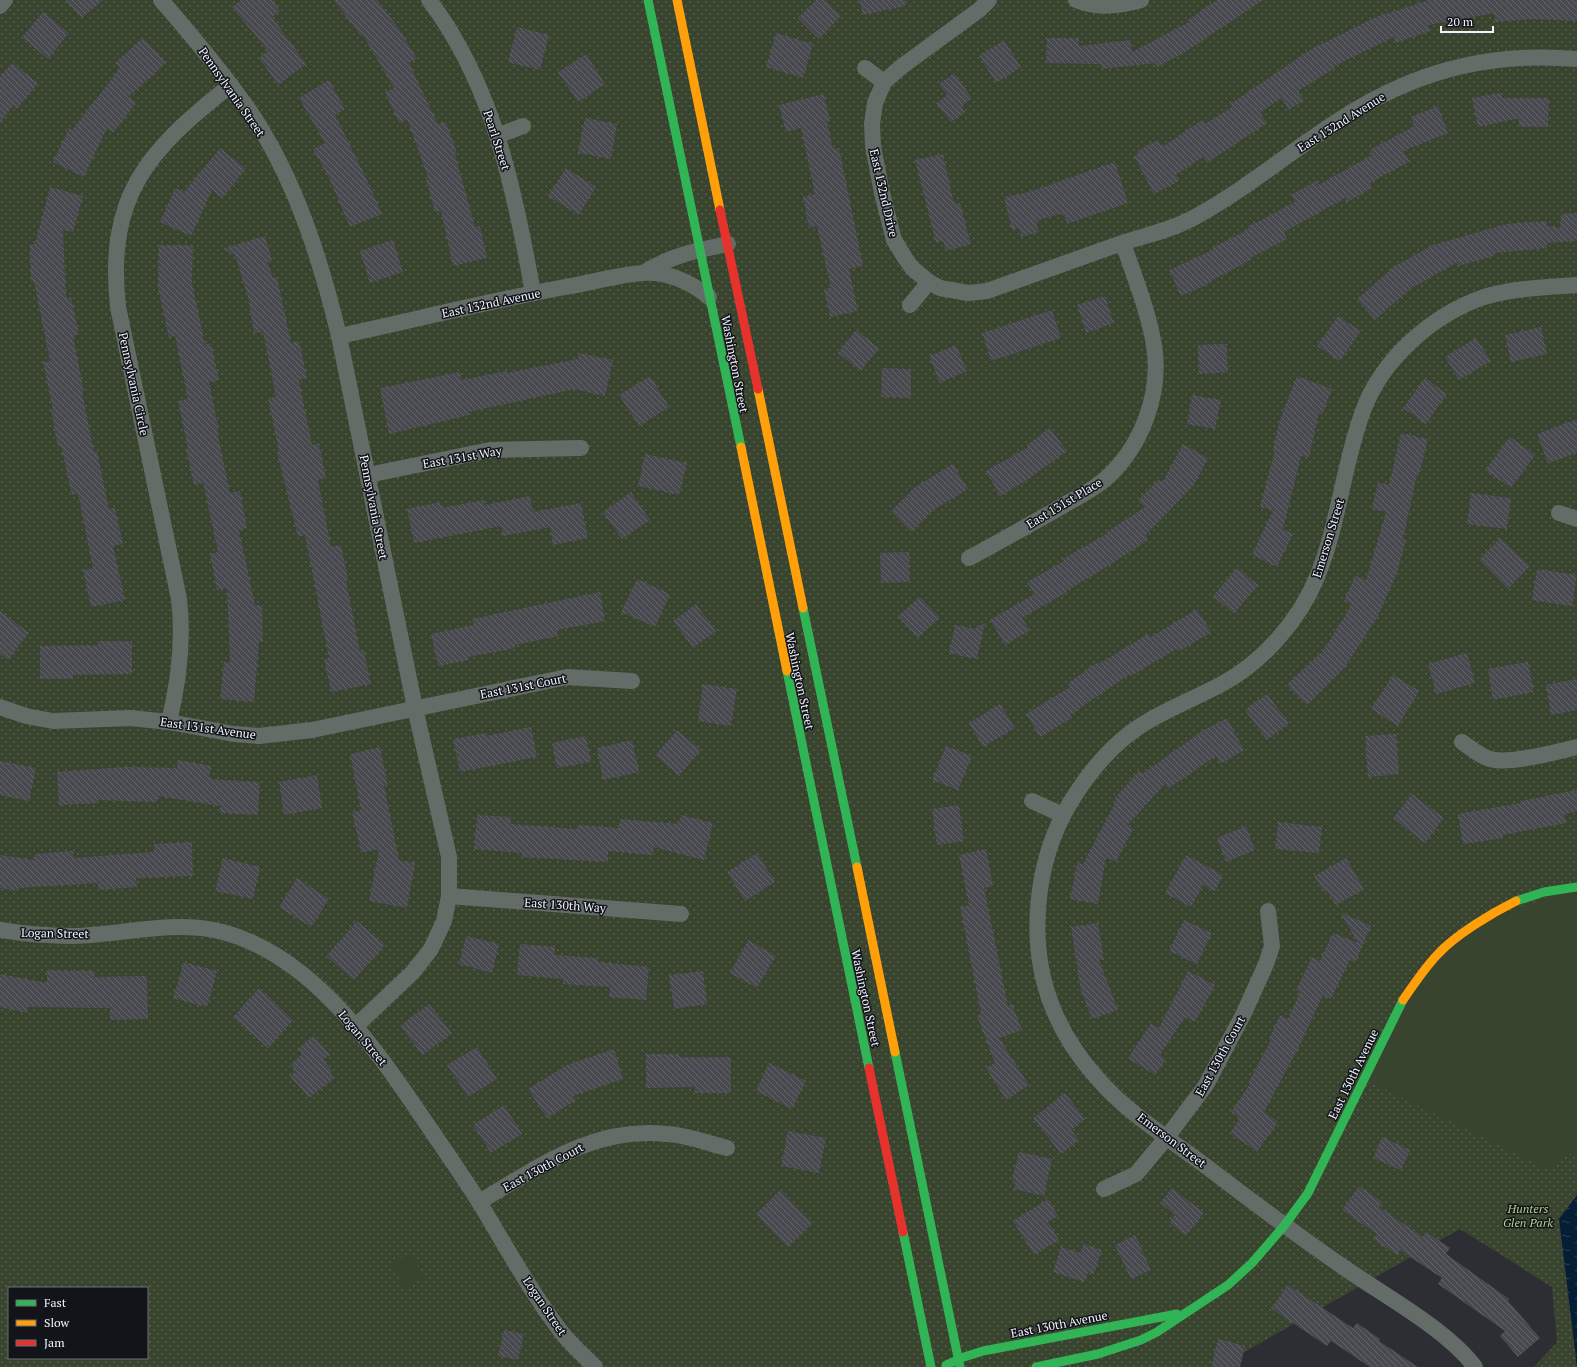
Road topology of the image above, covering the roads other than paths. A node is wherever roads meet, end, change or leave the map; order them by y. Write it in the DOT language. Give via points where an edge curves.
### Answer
graph roads {
  1 [pos="5,0"];
  2 [pos="161,0"];
  3 [pos="429,0"];
  4 [pos="648,0"];
  5 [pos="677,0"];
  6 [pos="989,0"];
  7 [pos="1076,0"];
  8 [pos="1141,0"];
  9 [pos="0,6"];
  10 [pos="1577,59"];
  11 [pos="865,68"];
  12 [pos="884,82"];
  13 [pos="231,85"];
  14 [pos="523,126"];
  15 [pos="497,136"];
  16 [pos="1123,243"];
  17 [pos="728,244"];
  18 [pos="700,249"];
  19 [pos="643,273"];
  20 [pos="929,282"];
  21 [pos="1577,285"];
  22 [pos="533,293"];
  23 [pos="709,297"];
  24 [pos="910,305"];
  25 [pos="339,336"];
  26 [pos="581,448"];
  27 [pos="368,475"];
  28 [pos="1559,513"];
  29 [pos="1577,519"];
  30 [pos="969,558"];
  31 [pos="632,681"];
  32 [pos="0,707"];
  33 [pos="415,708"];
  34 [pos="169,722"];
  35 [pos="1462,742"];
  36 [pos="1577,747"];
  37 [pos="1032,801"];
  38 [pos="1063,815"];
  39 [pos="1577,887"];
  40 [pos="449,896"];
  41 [pos="1268,912"];
  42 [pos="681,914"];
  43 [pos="0,930"];
  44 [pos="356,1026"];
  45 [pos="1167,1137"];
  46 [pos="727,1148"];
  47 [pos="1104,1189"];
  48 [pos="479,1202"];
  49 [pos="1284,1226"];
  50 [pos="1182,1314"];
  51 [pos="958,1357"];
  52 [pos="595,1367"];
  53 [pos="931,1367"];
  54 [pos="944,1367"];
  55 [pos="960,1367"];
  56 [pos="1036,1367"];
  57 [pos="1475,1367"];
  1 -- 9 [label="street"];
  2 -- 13 [label="street, Pennsylvania Street"];
  3 -- 15 [label="street, Pearl Street" via="472,72"];
  4 -- 18 [label="main road, Washington Street"];
  5 -- 17 [label="main road, Washington Street"];
  6 -- 12 [label="street, East 132nd Drive"];
  7 -- 8 [label="street" via="1102,6 1123,5"];
  10 -- 16 [label="street, East 132nd Avenue" via="1530,56 1485,61 1418,78 1356,110 1195,217"];
  11 -- 12 [label="street"];
  12 -- 20 [label="street, East 132nd Drive" via="874,103 872,124 873,146 882,193 894,240 912,268"];
  13 -- 25 [label="street, Pennsylvania Street" via="255,120 295,193 318,258"];
  13 -- 34 [label="street, Pennsylvania Circle" via="170,136 140,175 126,205 115,268 118,307 182,622 180,663"];
  14 -- 15 [label="street"];
  15 -- 22 [label="street, Pearl Street" via="522,230"];
  16 -- 20 [label="street, East 132nd Drive" via="987,290 968,293 950,291"];
  16 -- 30 [label="street, East 131st Place" via="1148,317 1155,352 1154,390 1135,442 1114,471 1096,486"];
  17 -- 18 [label="street, East 132nd Avenue"];
  17 -- 51 [label="main road, Washington Street"];
  18 -- 19 [label="street, East 132nd Avenue" via="671,258"];
  18 -- 23 [label="main road, Washington Street"];
  19 -- 22 [label="street, East 132nd Avenue"];
  19 -- 23 [label="street, East 132nd Avenue" via="685,281"];
  20 -- 24 [label="street"];
  21 -- 38 [label="street, Emerson Street" via="1522,289 1487,297 1437,321 1404,348 1383,372 1363,409 1328,547 1301,608 1267,649 1239,674 1150,720 1114,746 1088,776"];
  22 -- 25 [label="street, East 132nd Avenue"];
  23 -- 53 [label="main road, Washington Street"];
  25 -- 27 [label="street, Pennsylvania Street"];
  26 -- 27 [label="street, East 131st Way" via="490,450"];
  27 -- 33 [label="street, Pennsylvania Street"];
  28 -- 29 [label="street"];
  31 -- 33 [label="street, East 131st Court" via="567,677"];
  32 -- 34 [label="street, East 131st Avenue" via="26,716 53,721 130,718"];
  33 -- 34 [label="street, East 131st Avenue" via="312,730 259,736"];
  33 -- 40 [label="street, Pennsylvania Street" via="449,857"];
  35 -- 36 [label="street" via="1494,760 1508,760"];
  37 -- 38 [label="street"];
  38 -- 45 [label="street, Emerson Street" via="1048,851 1040,884 1040,956 1051,1003 1068,1038 1100,1081 1136,1114"];
  39 -- 49 [label="main road, East 130th Avenue" via="1544,892 1521,899 1499,910 1438,954 1401,1003 1308,1193"];
  40 -- 42 [label="street, East 130th Way"];
  40 -- 44 [label="street, Pennsylvania Street" via="439,934 423,961"];
  41 -- 45 [label="street, East 130th Court" via="1272,946 1266,964 1244,1013 1206,1085"];
  43 -- 44 [label="street, Logan Street" via="72,936 186,927 214,930 245,940 280,958 322,992"];
  44 -- 48 [label="street, Logan Street" via="402,1088"];
  45 -- 47 [label="street, East 130th Court" via="1136,1174"];
  45 -- 49 [label="street, Emerson Street"];
  46 -- 48 [label="street, East 130th Court" via="668,1134 646,1133 606,1138 585,1143 566,1152"];
  48 -- 52 [label="street, Logan Street" via="559,1330"];
  49 -- 50 [label="main road, East 130th Avenue" via="1252,1263 1228,1285"];
  49 -- 57 [label="street, Emerson Street" via="1441,1334 1468,1357"];
  50 -- 51 [label="main road, East 130th Avenue" via="1093,1329"];
  50 -- 56 [label="main road, East 130th Avenue" via="1141,1340 1098,1354"];
  51 -- 54 [label="main road, East 130th Avenue"];
  51 -- 55 [label="main road, Washington Street"];
}
